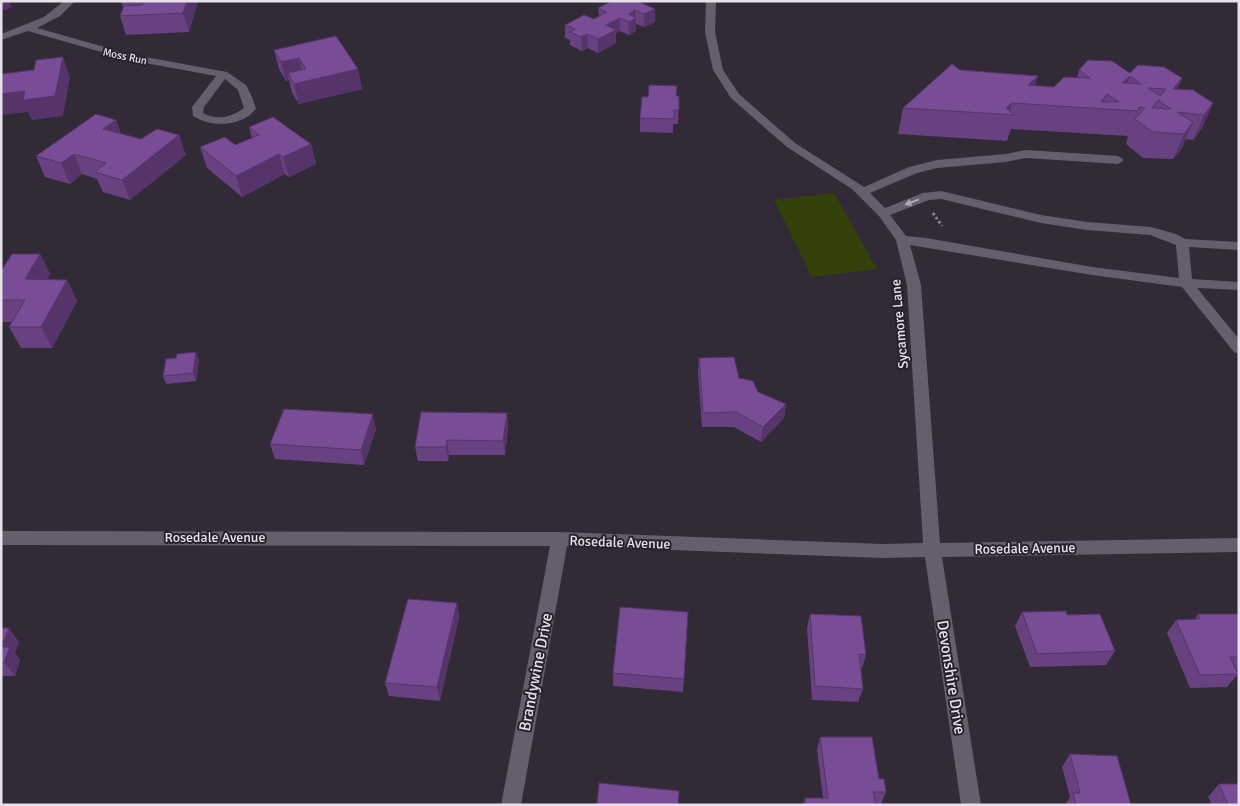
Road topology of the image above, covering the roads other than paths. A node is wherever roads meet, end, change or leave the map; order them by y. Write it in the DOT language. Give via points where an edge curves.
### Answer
graph roads {
  1 [pos="70,1"];
  2 [pos="711,1"];
  3 [pos="28,28"];
  4 [pos="1,37"];
  5 [pos="223,74"];
  6 [pos="1118,160"];
  7 [pos="863,192"];
  8 [pos="883,213"];
  9 [pos="902,240"];
  10 [pos="1182,243"];
  11 [pos="1239,246"];
  12 [pos="1186,283"];
  13 [pos="1239,286"];
  14 [pos="1239,349"];
  15 [pos="1,538"];
  16 [pos="560,540"];
  17 [pos="1239,545"];
  18 [pos="932,550"];
  19 [pos="511,805"];
  20 [pos="971,805"];
  1 -- 3 [label="street" via="58,12"];
  2 -- 7 [label="street, Sycamore Lane" via="710,32 718,70 735,96 790,145"];
  3 -- 4 [label="street"];
  3 -- 5 [label="street, Moss Run" via="99,50 146,61 200,67"];
  5 -- 5 [label="street, Moss Run" via="198,107 197,114 203,119 232,120 250,109 248,95 237,81"];
  6 -- 7 [label="street" via="1026,154 937,164 913,170"];
  7 -- 8 [label="street, Sycamore Lane"];
  8 -- 9 [label="street, Sycamore Lane"];
  10 -- 8 [label="street, one-way" via="1171,236 1151,231 1041,219 942,195 927,196"];
  9 -- 12 [label="street"];
  9 -- 18 [label="street, Sycamore Lane" via="914,285"];
  10 -- 11 [label="street"];
  10 -- 12 [label="street"];
  12 -- 13 [label="street"];
  12 -- 14 [label="street"];
  15 -- 16 [label="street, Rosedale Avenue"];
  16 -- 18 [label="street, Rosedale Avenue"];
  16 -- 19 [label="street, Brandywine Drive"];
  17 -- 18 [label="street, Rosedale Avenue"];
  18 -- 20 [label="street, Devonshire Drive"];
}
